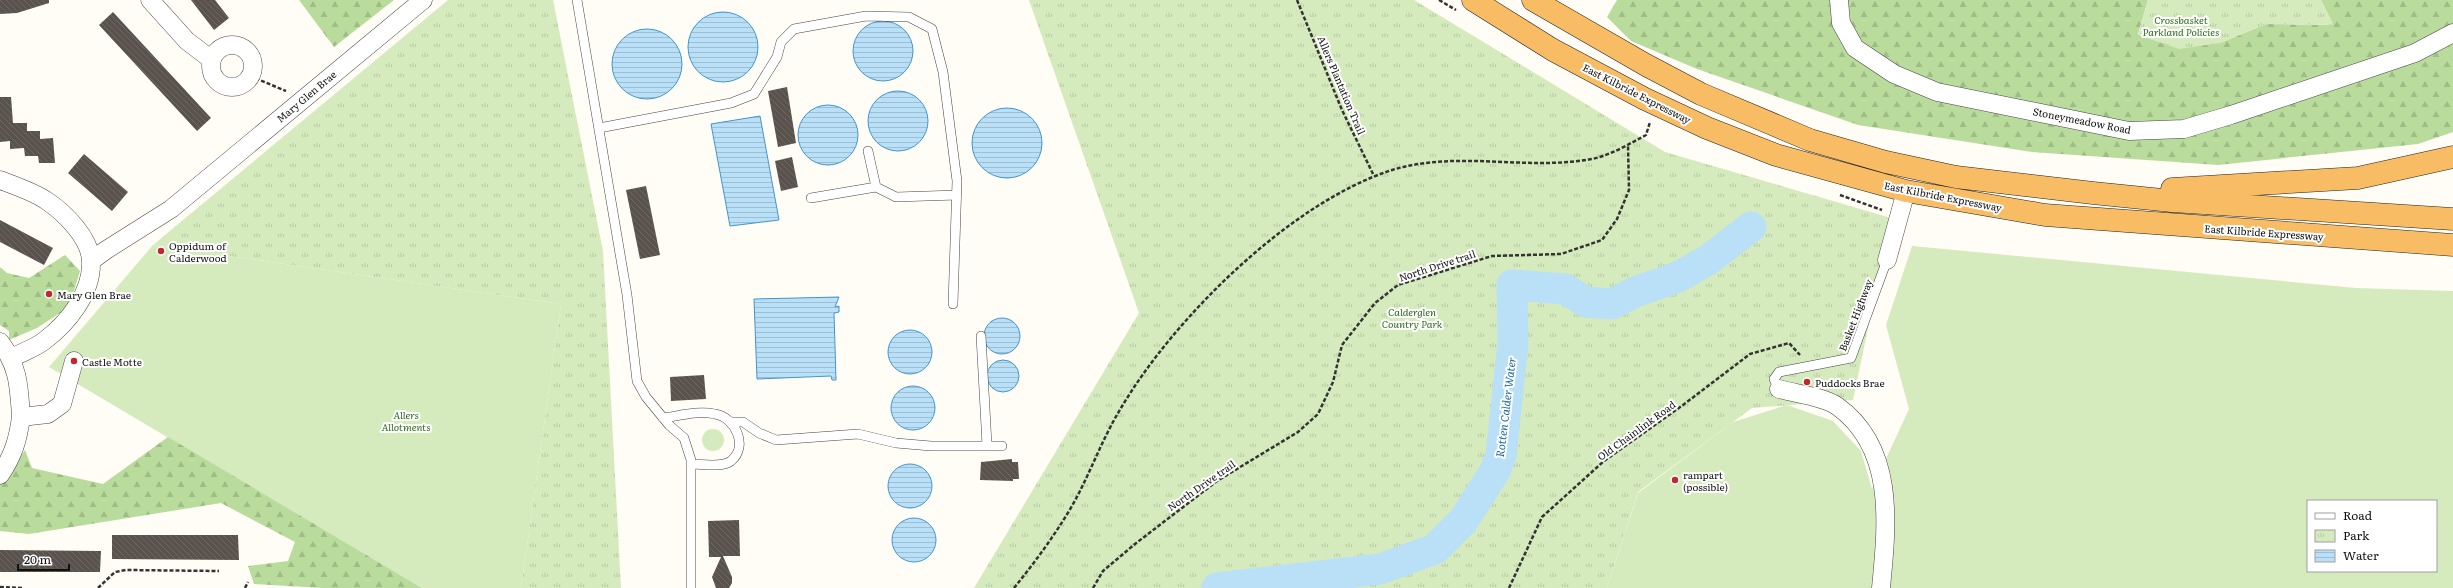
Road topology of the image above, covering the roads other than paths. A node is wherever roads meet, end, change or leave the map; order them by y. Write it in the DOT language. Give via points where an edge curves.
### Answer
graph roads {
  1 [pos="150,0"];
  2 [pos="423,0"];
  3 [pos="578,0"];
  4 [pos="1473,0"];
  5 [pos="1533,0"];
  6 [pos="1839,0"];
  7 [pos="2453,33"];
  8 [pos="212,60"];
  9 [pos="599,128"];
  10 [pos="868,151"];
  11 [pos="2453,156"];
  12 [pos="0,180"];
  13 [pos="876,187"];
  14 [pos="1906,191"];
  15 [pos="2093,193"];
  16 [pos="957,195"];
  17 [pos="811,198"];
  18 [pos="2453,219"];
  19 [pos="2453,245"];
  20 [pos="1887,260"];
  21 [pos="91,261"];
  22 [pos="953,304"];
  23 [pos="981,336"];
  24 [pos="0,342"];
  25 [pos="12,358"];
  26 [pos="74,360"];
  27 [pos="1779,389"];
  28 [pos="21,417"];
  29 [pos="663,418"];
  30 [pos="732,422"];
  31 [pos="986,445"];
  32 [pos="1002,446"];
  33 [pos="691,464"];
  34 [pos="0,475"];
  35 [pos="691,588"];
  36 [pos="1881,588"];
  1 -- 8 [label="street" via="187,41"];
  2 -- 21 [label="street, Mary Glen Brae" via="171,208"];
  3 -- 9 [label="lane"];
  4 -- 14 [label="highway, East Kilbride Expressway" via="1553,50 1707,128 1776,155"];
  5 -- 15 [label="highway, East Kilbride Expressway" via="1701,94 1810,140 1886,162 1956,177"];
  6 -- 7 [label="street, Stoneymeadow Road" via="1841,24 1855,48 1894,74 1937,92 2129,131 2184,129 2231,115 2415,53"];
  8 -- 8 [label="street" via="213,74 222,84 243,84 253,67 250,54 232,44 219,49"];
  9 -- 16 [label="lane" via="731,103 754,94 777,57 781,42 794,29 866,16 909,17 932,29 943,72"];
  9 -- 29 [label="lane" via="627,295 637,381"];
  10 -- 13 [label="lane"];
  11 -- 15 [label="highway" via="2358,178"];
  12 -- 21 [label="street" via="46,200 58,210 79,233"];
  13 -- 16 [label="lane" via="896,197"];
  13 -- 17 [label="lane"];
  14 -- 19 [label="highway, East Kilbride Expressway" via="2045,215"];
  14 -- 20 [label="street"];
  15 -- 18 [label="highway, East Kilbride Expressway" via="2172,201"];
  16 -- 22 [label="lane"];
  20 -- 27 [label="lane, Basket Highway" via="1851,358 1779,372 1774,379"];
  21 -- 25 [label="street" via="89,281 81,298 60,328 43,342"];
  23 -- 31 [label="lane"];
  24 -- 25 [label="street"];
  25 -- 28 [label="street" via="19,383"];
  26 -- 28 [label="street" via="62,404 48,414"];
  27 -- 36 [label="street" via="1836,406 1868,440 1879,463 1886,492"];
  28 -- 34 [label="street" via="18,441"];
  29 -- 30 [label="lane" via="696,413 715,414"];
  29 -- 33 [label="lane" via="684,438"];
  30 -- 31 [label="lane" via="743,422 776,440 858,434 896,443 931,446"];
  30 -- 33 [label="lane" via="738,431 738,444 737,452 731,461 722,464"];
  31 -- 32 [label="lane"];
  33 -- 35 [label="lane"];
}
